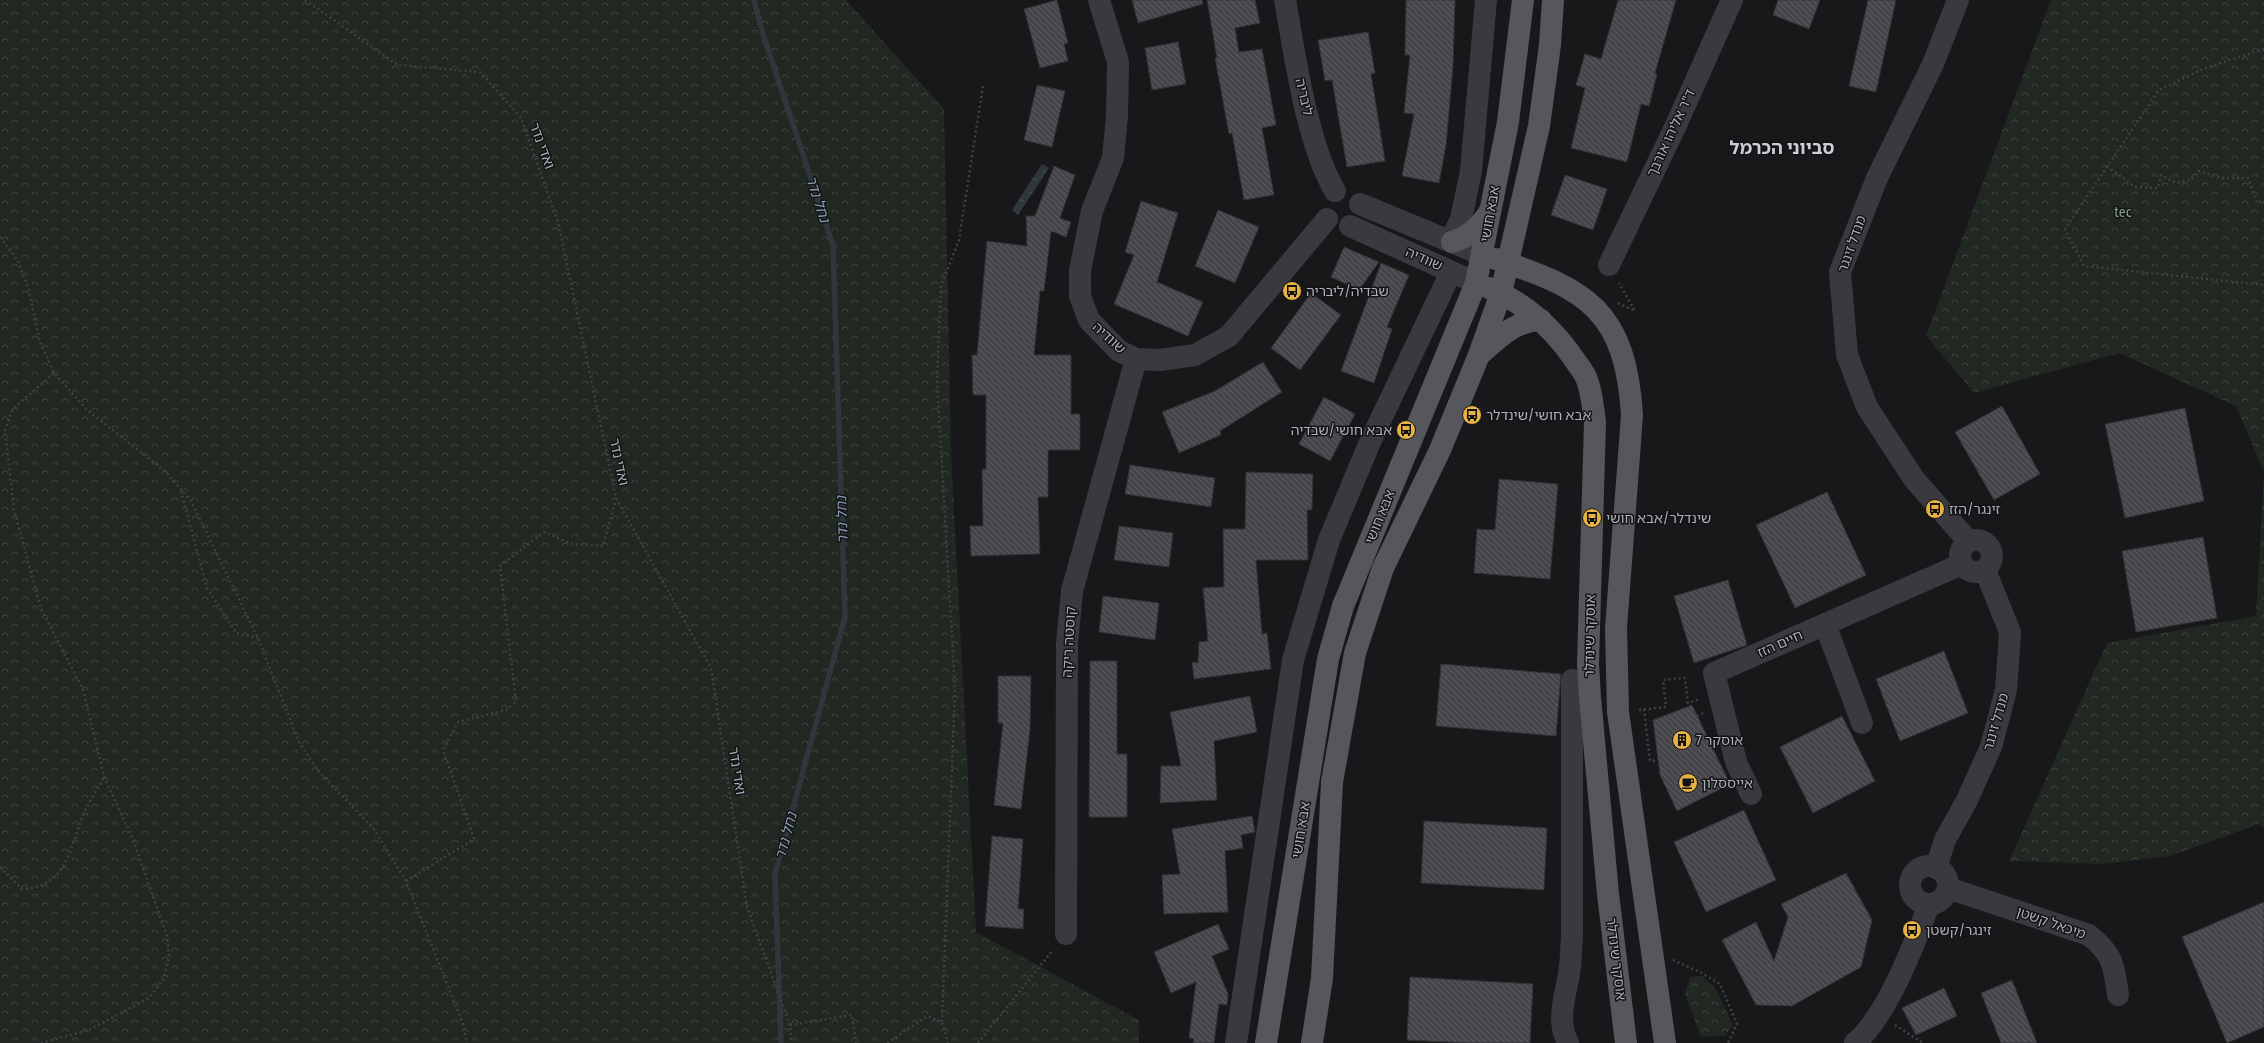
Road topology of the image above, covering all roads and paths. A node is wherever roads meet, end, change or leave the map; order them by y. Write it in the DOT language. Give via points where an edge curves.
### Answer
graph roads {
  1 [pos="305,0"];
  2 [pos="1099,0"];
  3 [pos="1285,0"];
  4 [pos="1486,0"];
  5 [pos="1523,0"];
  6 [pos="1553,0"];
  7 [pos="1732,0"];
  8 [pos="1958,0"];
  9 [pos="2264,49"];
  10 [pos="983,86"];
  11 [pos="2107,166"];
  12 [pos="1335,191"];
  13 [pos="2264,200"];
  14 [pos="1360,204"];
  15 [pos="1491,208"];
  16 [pos="1327,219"];
  17 [pos="1518,223"];
  18 [pos="1350,226"];
  19 [pos="0,237"];
  20 [pos="1449,241"];
  21 [pos="1483,255"];
  22 [pos="1509,264"];
  23 [pos="1609,265"];
  24 [pos="1450,272"];
  25 [pos="1545,276"];
  26 [pos="1476,283"];
  27 [pos="2264,286"];
  28 [pos="1501,293"];
  29 [pos="1541,320"];
  30 [pos="1479,355"];
  31 [pos="1136,359"];
  32 [pos="54,373"];
  33 [pos="181,489"];
  34 [pos="616,498"];
  35 [pos="1969,542"];
  36 [pos="1962,564"];
  37 [pos="1985,570"];
  38 [pos="1825,624"];
  39 [pos="258,638"];
  40 [pos="1714,673"];
  41 [pos="1572,680"];
  42 [pos="1644,710"];
  43 [pos="1618,712"];
  44 [pos="1862,723"];
  45 [pos="1658,760"];
  46 [pos="104,777"];
  47 [pos="1750,794"];
  48 [pos="0,866"];
  49 [pos="1936,868"];
  50 [pos="406,880"];
  51 [pos="1948,888"];
  52 [pos="1929,904"];
  53 [pos="1066,934"];
  54 [pos="1653,951"];
  55 [pos="2118,995"];
  56 [pos="942,1022"];
  57 [pos="1892,1023"];
  58 [pos="790,1025"];
  59 [pos="1663,1033"];
  60 [pos="41,1043"];
  61 [pos="467,1043"];
  62 [pos="791,1043"];
  63 [pos="856,1043"];
  64 [pos="887,1043"];
  65 [pos="948,1043"];
  66 [pos="978,1043"];
  67 [pos="1236,1043"];
  68 [pos="1266,1043"];
  69 [pos="1312,1043"];
  70 [pos="1568,1043"];
  71 [pos="1626,1043"];
  72 [pos="1680,1043"];
  73 [pos="1728,1043"];
  74 [pos="1855,1043"];
  75 [pos="1923,1043"];
  1 -- 34 [label="path, ואדי נדר" via="398,65 480,72 521,118 558,222"];
  2 -- 31 [label="street, שוודיה" via="1118,62 1117,116 1112,158 1092,211 1080,270 1080,296 1089,320 1119,351"];
  3 -- 12 [label="street, ליבריה" via="1309,117 1324,173"];
  4 -- 20 [label="street, אבא חושי" via="1471,170 1461,219"];
  5 -- 15 [label="main road, אבא חושי" via="1515,75"];
  6 -- 17 [label="main road, אבא חושי" via="1550,45 1538,126"];
  7 -- 23 [label="street, ד\"ר אליהו אורבך"];
  8 -- 35 [label="street, מנדל זינגר" via="1933,64 1877,178 1840,272 1846,355 1867,407 1914,479"];
  9 -- 11 [label="path" via="2205,68 2159,90"];
  10 -- 56 [label="path" via="959,240 941,286 937,380 955,690"];
  11 -- 13 [label="path" via="2135,187 2158,188 2161,175 2176,182 2191,180 2198,171 2222,178 2248,178 2257,203"];
  11 -- 27 [label="path" via="2065,228 2084,266"];
  12 -- 14 [label="street, שוודיה" via="1342,190 1354,194"];
  12 -- 16 [label="street" via="1324,203"];
  14 -- 18 [label="street" via="1360,215"];
  14 -- 20 [label="street, שוודיה"];
  15 -- 20 [label="main road" via="1476,229 1467,236"];
  15 -- 21 [label="main road, אבא חושי"];
  16 -- 18 [label="street, שוודיה" via="1337,226"];
  16 -- 31 [label="street, שוודיה" via="1229,336 1195,355 1160,360"];
  17 -- 22 [label="main road, אבא חושי"];
  17 -- 25 [label="main road, אוסקר שינדלר" via="1521,242 1527,254"];
  18 -- 24 [label="street, שוודיה"];
  19 -- 32 [label="path" via="18,261 29,290 40,342"];
  20 -- 21 [label="street, שוודיה"];
  21 -- 22 [label="main road, אוסקר שינדלר"];
  21 -- 26 [label="main road, אבא חושי"];
  22 -- 25 [label="main road, אוסקר שינדלר"];
  22 -- 28 [label="main road, אבא חושי"];
  24 -- 26 [label="street, שוודיה"];
  24 -- 67 [label="street" via="1370,442 1328,540 1293,660"];
  25 -- 43 [label="main road, אוסקר שינדלר" via="1595,306 1608,323 1619,344 1630,388 1632,415 1616,628"];
  26 -- 28 [label="main road, אוסקר שינדלר"];
  26 -- 68 [label="main road, אבא חושי" via="1341,613 1328,658"];
  28 -- 29 [label="main road, אוסקר שינדלר"];
  28 -- 30 [label="main road, אבא חושי"];
  29 -- 30 [label="main road" via="1523,322 1512,328"];
  29 -- 71 [label="main road, אוסקר שינדלר" via="1554,333 1587,378 1595,422 1588,664 1608,894"];
  30 -- 69 [label="main road, אבא חושי" via="1440,450 1383,568 1355,653 1332,782 1322,978"];
  31 -- 53 [label="street, קוסטה ריקה" via="1072,591 1067,643"];
  32 -- 33 [label="path" via="86,410 166,472"];
  32 -- 46 [label="path" via="13,409 5,430 14,510 41,609 83,689"];
  33 -- 39 [label="path" via="191,501"];
  33 -- 39 [label="path" via="207,588 236,633"];
  34 -- 50 [label="path" via="603,546 572,544 544,532 500,566 516,702 506,710 458,722 443,750 474,838"];
  34 -- 58 [label="path, ואדי נדר" via="712,668 747,907"];
  35 -- 36 [label="street" via="1961,549"];
  35 -- 37 [label="street" via="1984,542 1991,551 1991,561"];
  36 -- 37 [label="street" via="1975,572"];
  36 -- 38 [label="street, חיים הזז"];
  37 -- 49 [label="street, מנדל זינגר" via="2010,632 2006,690 1991,747 1945,840"];
  38 -- 40 [label="street, חיים הזז"];
  38 -- 44 [label="street"];
  39 -- 50 [label="path" via="299,742 318,772 373,828"];
  40 -- 42 [label="path" via="1706,698 1688,703 1685,678 1663,680 1666,707"];
  40 -- 47 [label="street" via="1736,762"];
  41 -- 70 [label="street" via="1572,938 1561,1019 1562,1032"];
  42 -- 43 [label="path"];
  42 -- 45 [label="path" via="1650,761"];
  43 -- 54 [label="main road, אוסקר שינדלר"];
  46 -- 48 [label="path" via="84,813 69,856 53,880 36,888 22,889"];
  46 -- 60 [label="path" via="133,839 167,936 169,958 163,980 149,998 89,1030"];
  49 -- 51 [label="street" via="1944,874"];
  49 -- 52 [label="street" via="1924,866 1911,878 1913,896"];
  50 -- 61 [label="path"];
  51 -- 52 [label="street" via="1939,902"];
  51 -- 55 [label="street, מיכאל קשטן" via="2088,935 2104,948 2114,968"];
  52 -- 74 [label="street" via="1914,947 1882,1007 1864,1035"];
  53 -- 66 [label="path"];
  54 -- 59 [label="main road, אוסקר שינדלר"];
  54 -- 73 [label="path" via="1720,984 1737,1024"];
  56 -- 64 [label="path" via="928,1016"];
  56 -- 65 [label="path"];
  57 -- 75 [label="path"];
  58 -- 62 [label="path, ואדי נדר"];
  58 -- 63 [label="path" via="852,1015"];
  59 -- 72 [label="main road"];
}
